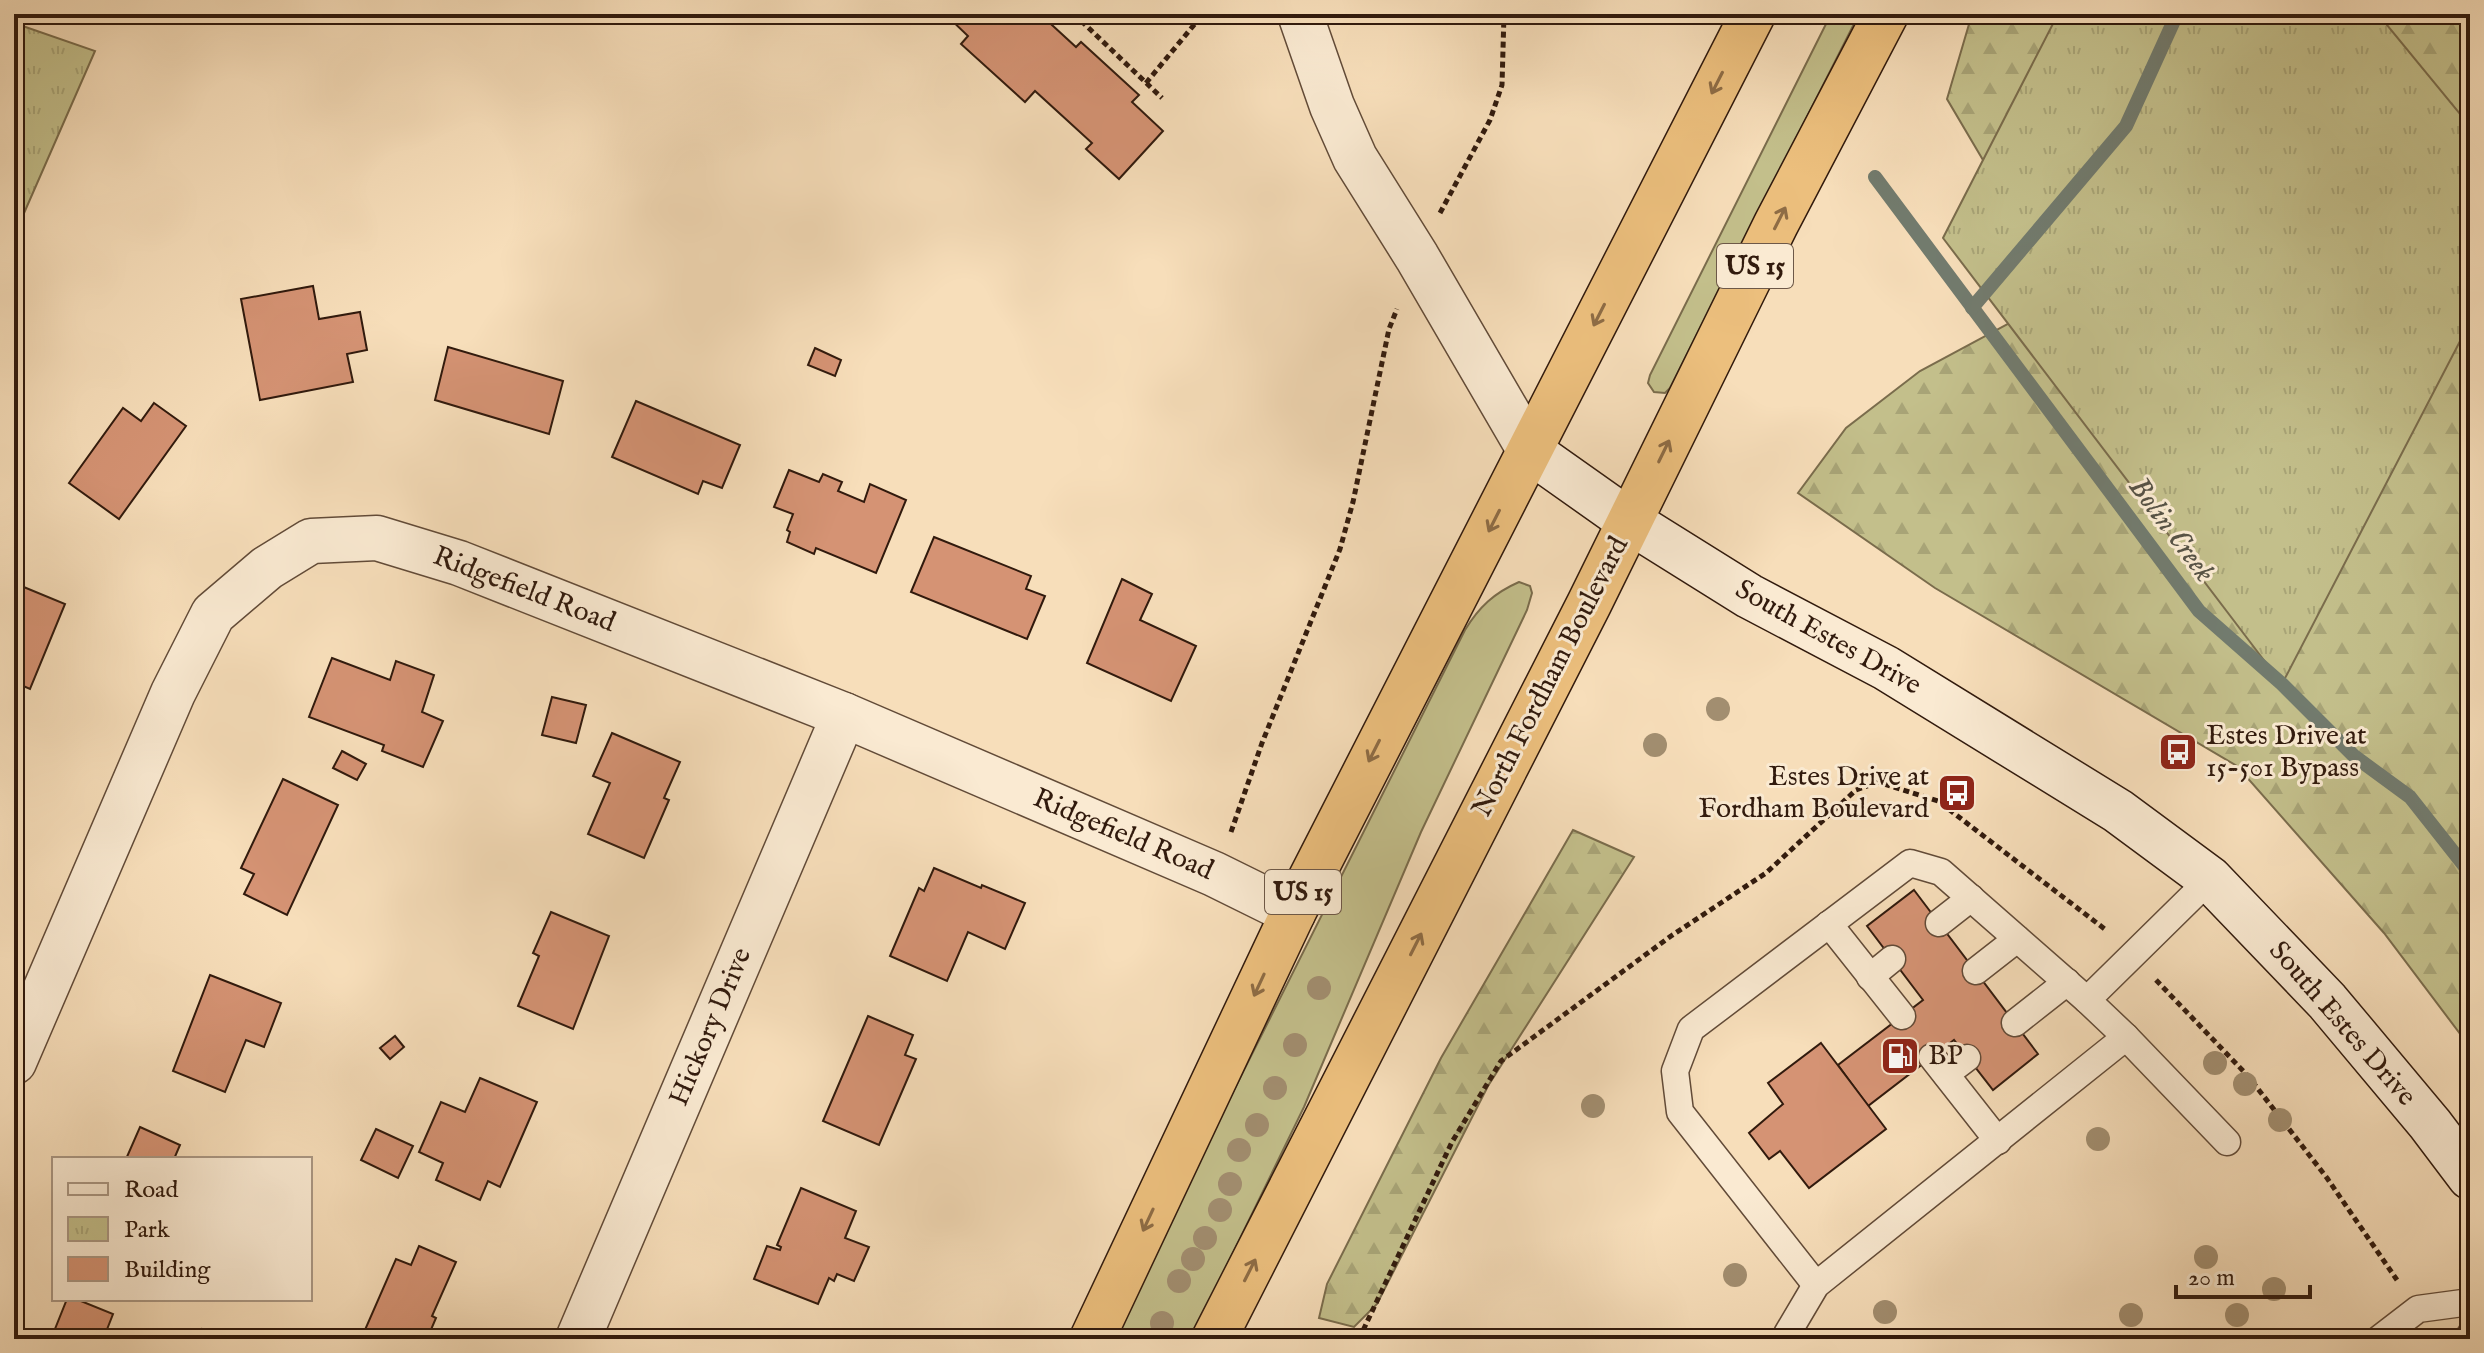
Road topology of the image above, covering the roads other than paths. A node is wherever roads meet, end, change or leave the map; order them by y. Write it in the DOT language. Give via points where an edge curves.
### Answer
graph roads {
  1 [pos="1300,14"];
  2 [pos="1753,14"];
  3 [pos="1886,14"];
  4 [pos="1530,451"];
  5 [pos="1629,521"];
  6 [pos="844,715"];
  7 [pos="2210,879"];
  8 [pos="1971,898"];
  9 [pos="1293,913"];
  10 [pos="1939,923"];
  11 [pos="1829,924"];
  12 [pos="2017,939"];
  13 [pos="1892,959"];
  14 [pos="1976,971"];
  15 [pos="1870,977"];
  16 [pos="2067,982"];
  17 [pos="2087,1000"];
  18 [pos="1902,1016"];
  19 [pos="2015,1023"];
  20 [pos="2126,1037"];
  21 [pos="1967,1058"];
  22 [pos="14,1062"];
  23 [pos="1998,1141"];
  24 [pos="2227,1142"];
  25 [pos="2470,1177"];
  26 [pos="1816,1285"];
  27 [pos="2470,1302"];
  28 [pos="578,1339"];
  29 [pos="1092,1339"];
  30 [pos="1214,1339"];
  31 [pos="1787,1339"];
  32 [pos="2379,1339"];
  1 -- 4 [label="street, South Estes Drive" via="1355,158"];
  2 -- 4 [label="highway, US 15, one-way"];
  5 -- 3 [label="highway, North Fordham Boulevard / US 15, one-way"];
  4 -- 5 [label="street, South Estes Drive"];
  4 -- 9 [label="highway, US 15, one-way"];
  5 -- 7 [label="street, South Estes Drive" via="1749,596 1886,668 2092,795"];
  30 -- 5 [label="highway, North Fordham Boulevard / US 15, one-way"];
  6 -- 9 [label="street, Ridgefield Road"];
  6 -- 22 [label="street, Ridgefield Road" via="459,563 377,538 311,541 267,568 213,614 173,693"];
  6 -- 28 [label="street, Hickory Drive"];
  7 -- 17 [label="lane"];
  7 -- 25 [label="street, South Estes Drive" via="2327,1001"];
  8 -- 10 [label="lane"];
  8 -- 11 [label="lane" via="1941,872 1910,863"];
  8 -- 12 [label="lane"];
  9 -- 29 [label="highway, US 15, one-way"];
  11 -- 15 [label="lane"];
  11 -- 26 [label="lane" via="1691,1029 1675,1071 1680,1112"];
  12 -- 14 [label="lane"];
  12 -- 16 [label="lane"];
  13 -- 15 [label="lane"];
  15 -- 18 [label="lane"];
  16 -- 17 [label="lane"];
  16 -- 19 [label="lane"];
  17 -- 20 [label="lane"];
  20 -- 23 [label="lane"];
  20 -- 24 [label="lane"];
  21 -- 23 [label="lane" via="1939,1065"];
  23 -- 26 [label="lane"];
  26 -- 31 [label="lane"];
  27 -- 32 [label="lane" via="2418,1309"];
}
